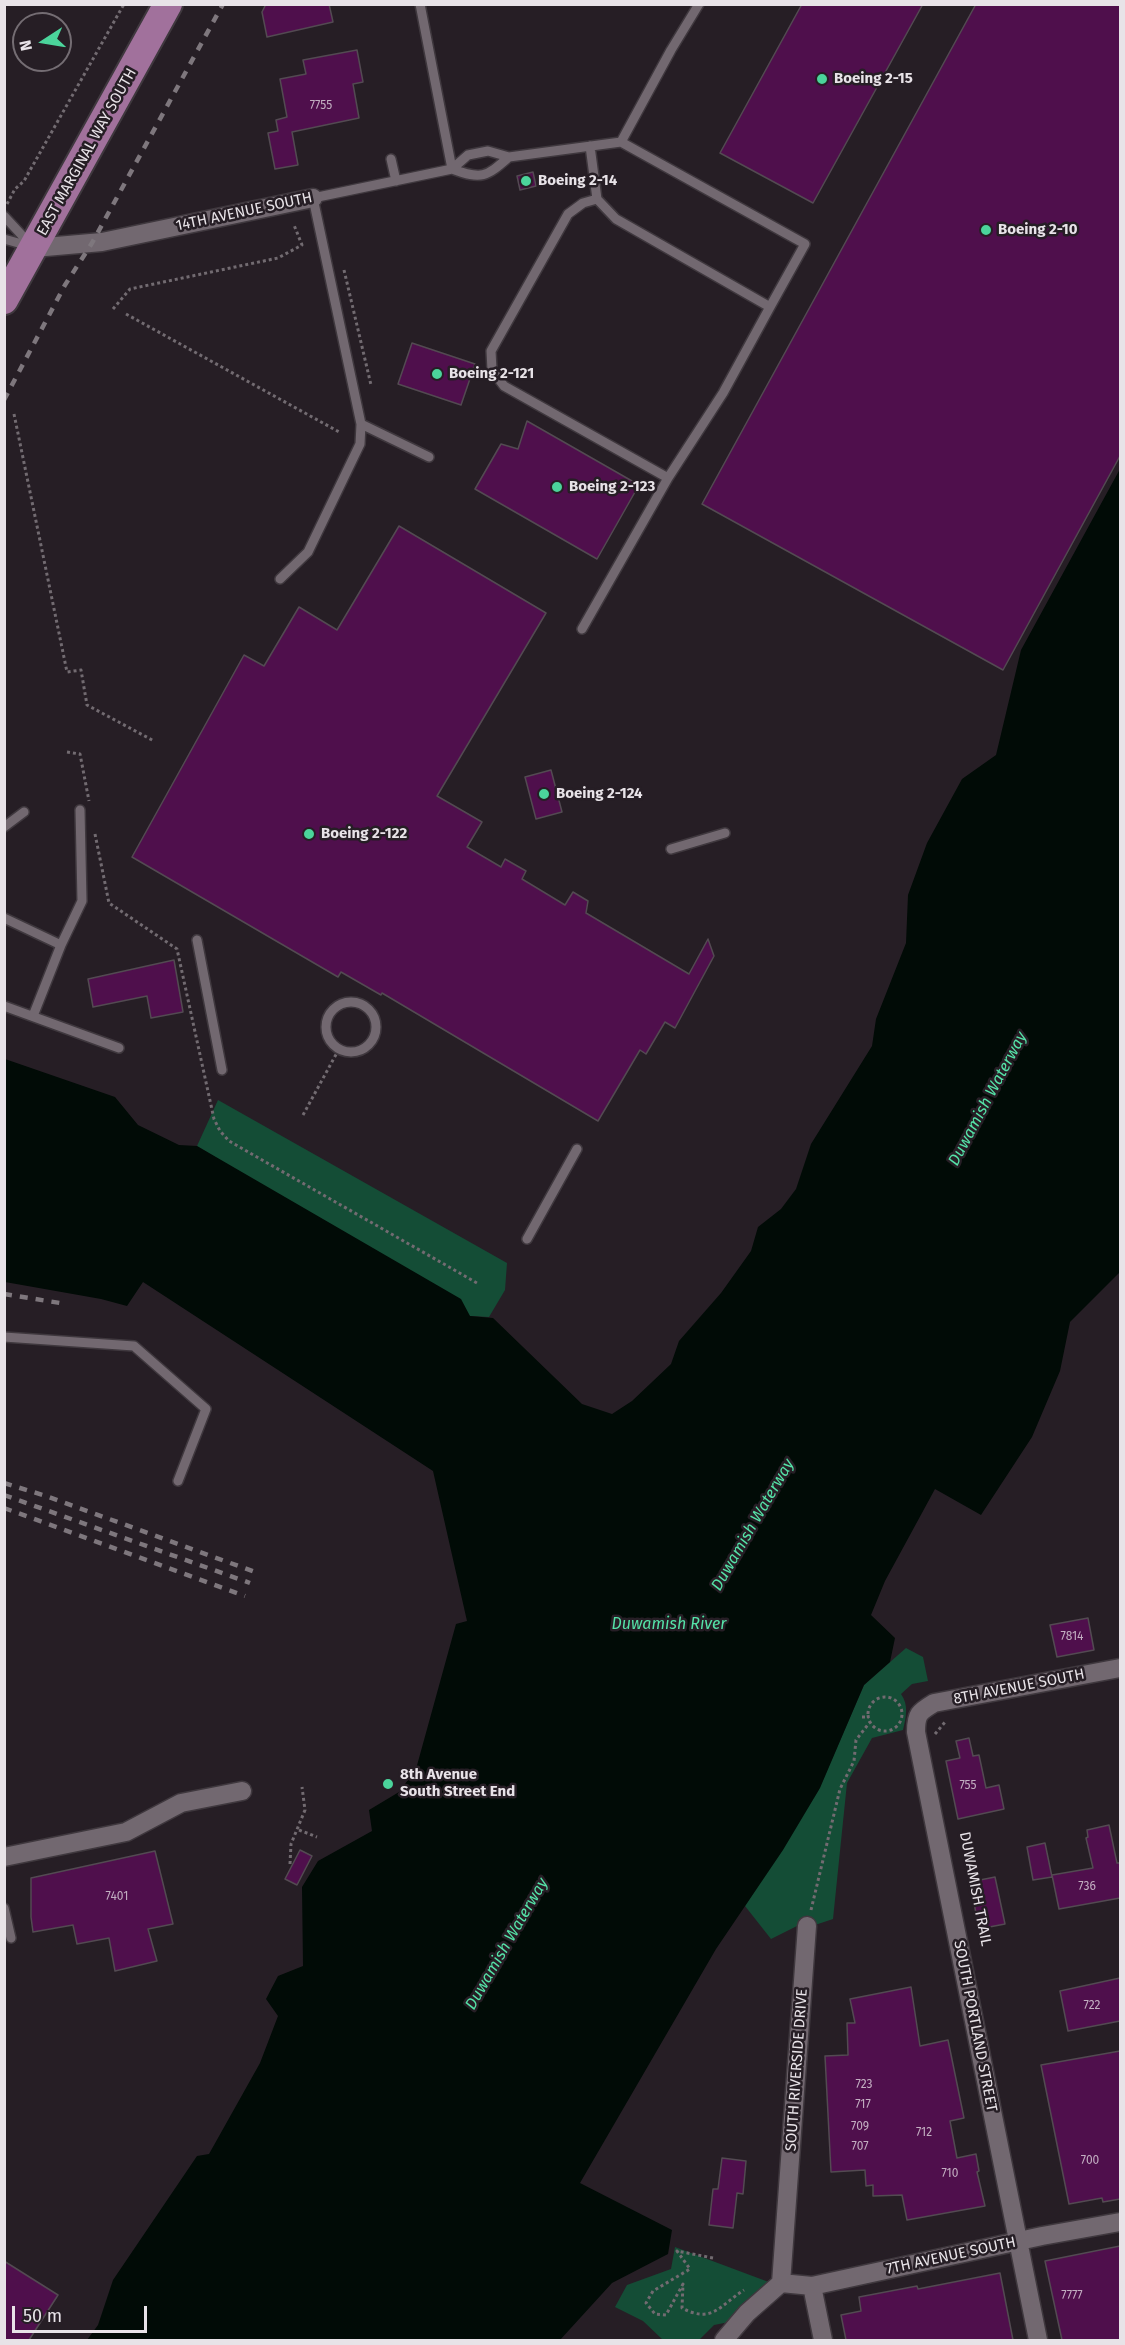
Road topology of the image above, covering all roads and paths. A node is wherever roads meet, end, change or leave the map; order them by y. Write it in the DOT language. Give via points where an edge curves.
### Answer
graph roads {
  1 [pos="124,4"];
  2 [pos="168,4"];
  3 [pos="420,4"];
  4 [pos="699,4"];
  5 [pos="621,142"];
  6 [pos="590,146"];
  7 [pos="509,157"];
  8 [pos="391,159"];
  9 [pos="452,169"];
  10 [pos="396,181"];
  11 [pos="313,198"];
  12 [pos="597,199"];
  13 [pos="4,208"];
  14 [pos="4,216"];
  15 [pos="294,225"];
  16 [pos="4,238"];
  17 [pos="34,248"];
  18 [pos="342,261"];
  19 [pos="4,300"];
  20 [pos="770,307"];
  21 [pos="113,309"];
  22 [pos="126,314"];
  23 [pos="371,385"];
  24 [pos="14,414"];
  25 [pos="361,424"];
  26 [pos="341,434"];
  27 [pos="429,457"];
  28 [pos="668,478"];
  29 [pos="280,579"];
  30 [pos="582,629"];
  31 [pos="153,741"];
  32 [pos="80,810"];
  33 [pos="24,812"];
  34 [pos="4,827"];
  35 [pos="725,833"];
  36 [pos="671,849"];
  37 [pos="4,918"];
  38 [pos="197,940"];
  39 [pos="61,945"];
  40 [pos="4,1006"];
  41 [pos="33,1016"];
  42 [pos="119,1048"];
  43 [pos="339,1049"];
  44 [pos="222,1070"];
  45 [pos="303,1115"];
  46 [pos="577,1149"];
  47 [pos="527,1239"];
  48 [pos="4,1337"];
  49 [pos="178,1481"];
  50 [pos="1120,1668"];
  51 [pos="920,1711"];
  52 [pos="862,1717"];
  53 [pos="869,1719"];
  54 [pos="949,1719"];
  55 [pos="934,1736"];
  56 [pos="302,1787"];
  57 [pos="242,1791"];
  58 [pos="298,1830"];
  59 [pos="316,1837"];
  60 [pos="4,1857"];
  61 [pos="290,1864"];
  62 [pos="4,1908"];
  63 [pos="807,1926"];
  64 [pos="11,1938"];
  65 [pos="1120,2222"];
  66 [pos="1018,2241"];
  67 [pos="713,2258"];
  68 [pos="781,2283"];
  69 [pos="812,2286"];
  70 [pos="758,2303"];
  71 [pos="723,2340"];
  72 [pos="824,2340"];
  73 [pos="1038,2340"];
  1 -- 13 [label="path" via="24,181"];
  2 -- 17 [label="main road, EAST MARGINAL WAY SOUTH"];
  3 -- 9 [label="lane"];
  4 -- 5 [label="lane"];
  5 -- 6 [label="lane"];
  5 -- 20 [label="lane" via="805,244"];
  6 -- 7 [label="lane"];
  6 -- 12 [label="lane"];
  7 -- 9 [label="lane" via="488,151 468,155"];
  7 -- 9 [label="lane" via="490,173 472,176"];
  8 -- 10 [label="lane"];
  9 -- 10 [label="lane, 14TH AVENUE SOUTH"];
  10 -- 11 [label="lane, 14TH AVENUE SOUTH"];
  11 -- 17 [label="street, 14TH AVENUE SOUTH" via="102,242"];
  11 -- 25 [label="lane"];
  12 -- 20 [label="lane" via="616,219"];
  12 -- 28 [label="lane" via="567,214 491,351 492,370 504,386"];
  14 -- 17 [label="lane"];
  15 -- 21 [label="path" via="302,245 278,258 130,289"];
  16 -- 17 [label="lane"];
  17 -- 19 [label="main road, EAST MARGINAL WAY SOUTH"];
  18 -- 23 [label="path"];
  20 -- 28 [label="lane" via="723,393"];
  22 -- 26 [label="path"];
  24 -- 31 [label="path" via="67,672 81,670 87,705"];
  25 -- 27 [label="lane"];
  25 -- 29 [label="lane" via="360,444 308,552"];
  28 -- 30 [label="lane"];
  32 -- 39 [label="lane" via="82,901"];
  33 -- 34 [label="lane"];
  35 -- 36 [label="lane"];
  37 -- 39 [label="lane"];
  38 -- 44 [label="lane"];
  39 -- 41 [label="lane"];
  40 -- 41 [label="lane"];
  41 -- 42 [label="lane"];
  43 -- 43 [label="lane" via="358,1051 372,1041 376,1025 364,1005 348,1002 328,1015 326,1032"];
  43 -- 45 [label="path"];
  46 -- 47 [label="lane"];
  48 -- 49 [label="lane" via="134,1347 206,1409"];
  50 -- 51 [label="street, 8TH AVENUE SOUTH" via="934,1703"];
  51 -- 66 [label="street, SOUTH PORTLAND STREET" via="916,1732"];
  52 -- 53 [label="path"];
  53 -- 53 [label="path" via="873,1702 882,1697 897,1701 902,1711 900,1722 891,1730 880,1730"];
  53 -- 63 [label="path" via="856,1740 854,1761 844,1779"];
  54 -- 55 [label="path"];
  56 -- 61 [label="path" via="305,1810 291,1844"];
  57 -- 60 [label="street" via="181,1803 126,1832"];
  58 -- 59 [label="path"];
  62 -- 64 [label="lane"];
  63 -- 68 [label="street, SOUTH RIVERSIDE DRIVE"];
  65 -- 66 [label="street, 7TH AVENUE SOUTH"];
  66 -- 69 [label="street, 7TH AVENUE SOUTH"];
  66 -- 73 [label="street, SOUTH PORTLAND STREET"];
  67 -- 70 [label="path" via="677,2250 690,2269 653,2291 646,2303 655,2314 666,2314 683,2284 682,2308 697,2316 714,2313 745,2289 751,2289"];
  68 -- 69 [label="street, 7TH AVENUE SOUTH"];
  68 -- 70 [label="street"];
  69 -- 72 [label="street"];
  70 -- 71 [label="street"];
}
